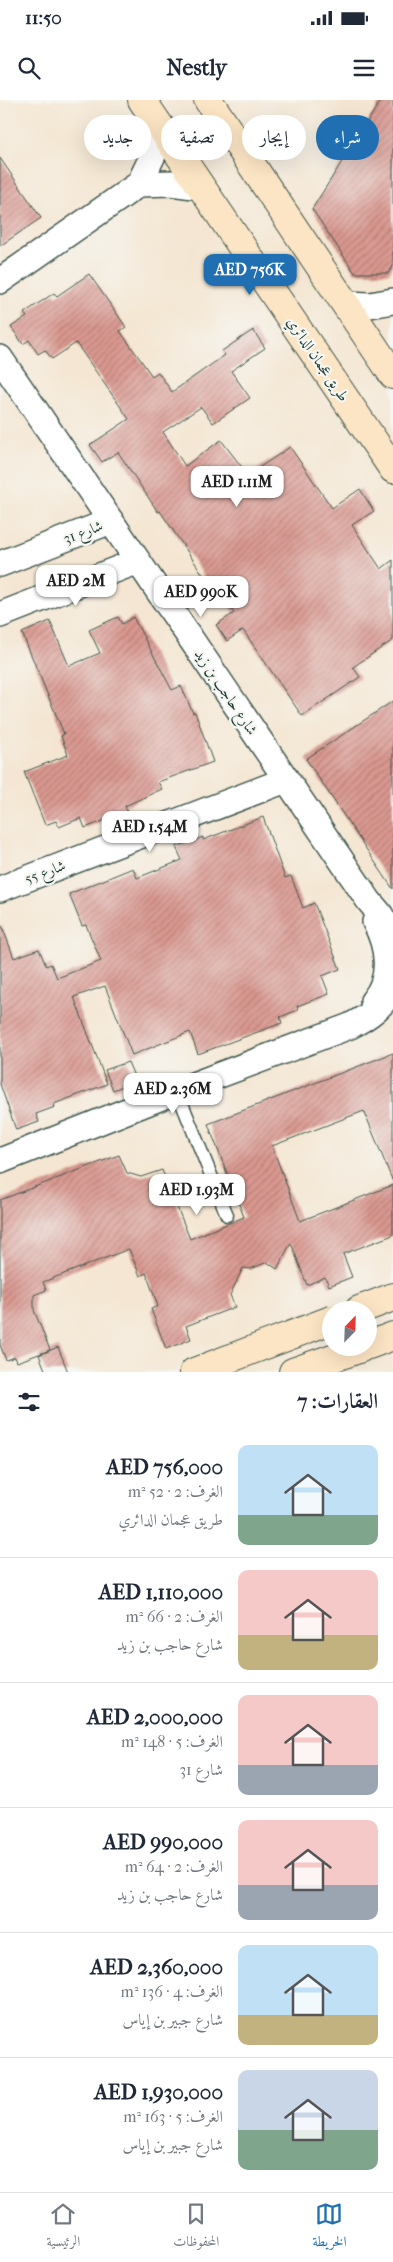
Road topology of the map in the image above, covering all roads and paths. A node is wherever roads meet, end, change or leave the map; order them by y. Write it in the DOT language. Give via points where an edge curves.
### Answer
graph roads {
  1 [pos="142,100"];
  2 [pos="215,105"];
  3 [pos="158,123"];
  4 [pos="139,184"];
  5 [pos="201,187"];
  6 [pos="0,282"];
  7 [pos="393,301"];
  8 [pos="345,304"];
  9 [pos="0,358"];
  10 [pos="392,366"];
  11 [pos="393,469"];
  12 [pos="110,521"];
  13 [pos="138,562"];
  14 [pos="0,564"];
  15 [pos="0,616"];
  16 [pos="286,780"];
  17 [pos="0,889"];
  18 [pos="368,901"];
  19 [pos="393,937"];
  20 [pos="393,987"];
  21 [pos="332,1033"];
  22 [pos="177,1092"];
  23 [pos="0,1161"];
  24 [pos="227,1215"];
  25 [pos="393,1297"];
  26 [pos="378,1303"];
  27 [pos="322,1323"];
  28 [pos="393,1336"];
  29 [pos="378,1342"];
  30 [pos="340,1356"];
  31 [pos="300,1371"];
  32 [pos="194,1372"];
  1 -- 3 [label="main road, طريق عجمان الدائري"];
  2 -- 8 [label="main road"];
  3 -- 4 [label="street" via="153,155"];
  3 -- 5 [label="main road, طريق عجمان الدائري"];
  4 -- 5 [label="street" via="171,183"];
  4 -- 6 [label="street"];
  5 -- 11 [label="main road, طريق عجمان الدائري"];
  7 -- 8 [label="street" via="370,305"];
  8 -- 10 [label="main road"];
  9 -- 12 [label="street, شارع حاجب بن زيد"];
  12 -- 13 [label="street, شارع حاجب بن زيد"];
  12 -- 14 [label="street, شارع 31"];
  13 -- 15 [label="street"];
  13 -- 16 [label="street, شارع حاجب بن زيد"];
  16 -- 17 [label="street, شارع 55"];
  16 -- 18 [label="street, شارع حاجب بن زيد"];
  18 -- 19 [label="street"];
  18 -- 21 [label="street" via="388,954 386,975 376,998"];
  20 -- 21 [label="street" via="382,1004 362,1020"];
  21 -- 22 [label="street"];
  22 -- 23 [label="street"];
  22 -- 24 [label="lane"];
  25 -- 26 [label="main road"];
  27 -- 32 [label="main road"];
  28 -- 29 [label="main road"];
  30 -- 31 [label="main road"];
}
